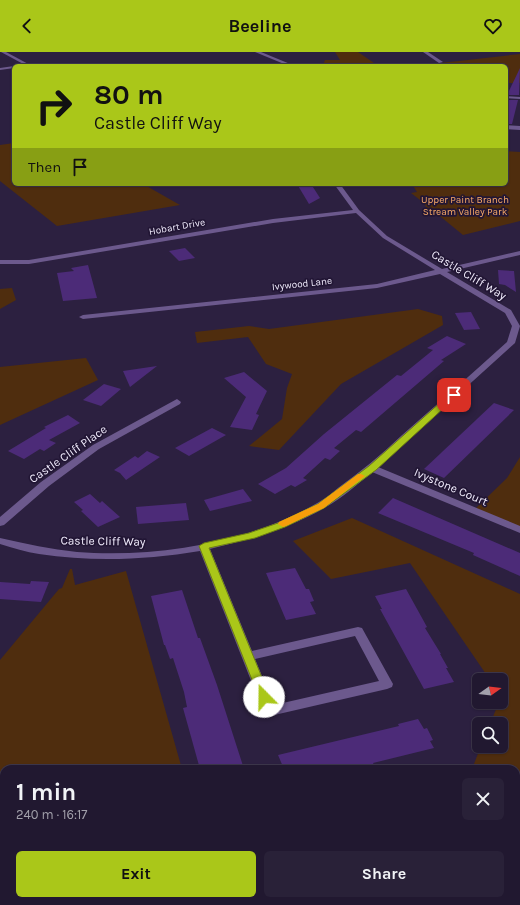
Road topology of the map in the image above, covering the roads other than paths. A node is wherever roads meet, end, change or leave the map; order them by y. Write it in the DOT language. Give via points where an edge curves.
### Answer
graph roads {
  1 [pos="3,52"];
  2 [pos="257,52"];
  3 [pos="426,52"];
  4 [pos="441,62"];
  5 [pos="26,64"];
  6 [pos="288,64"];
  7 [pos="12,67"];
  8 [pos="0,70"];
  9 [pos="508,97"];
  10 [pos="520,98"];
  11 [pos="508,127"];
  12 [pos="520,128"];
  13 [pos="338,186"];
  14 [pos="357,211"];
  15 [pos="520,253"];
  16 [pos="0,262"];
  17 [pos="440,272"];
  18 [pos="83,317"];
  19 [pos="177,402"];
  20 [pos="372,468"];
  21 [pos="0,523"];
  22 [pos="520,530"];
  23 [pos="0,541"];
  24 [pos="204,546"];
  25 [pos="248,656"];
  1 -- 5 [label="street"];
  2 -- 6 [label="street"];
  3 -- 4 [label="street"];
  7 -- 8 [label="street"];
  9 -- 10 [label="street"];
  11 -- 12 [label="street"];
  13 -- 14 [label="street, Castle Cliff Way"];
  14 -- 16 [label="street, Hobart Drive" via="273,221 29,262"];
  14 -- 17 [label="street, Castle Cliff Way" via="384,237"];
  15 -- 17 [label="street, Ivywood Lane"];
  17 -- 18 [label="street, Ivywood Lane" via="377,286"];
  17 -- 20 [label="street, Castle Cliff Way" via="508,312 516,326 511,343"];
  19 -- 21 [label="street, Castle Cliff Place" via="96,447 45,484"];
  20 -- 22 [label="street, Ivystone Court"];
  20 -- 24 [label="street, Castle Cliff Way" via="321,506 282,525 252,536"];
  23 -- 24 [label="street, Castle Cliff Way" via="14,546 65,554 114,556 154,555"];
  24 -- 25 [label="street"];
  25 -- 25 [label="street" via="270,711 387,684 358,631"];
}
